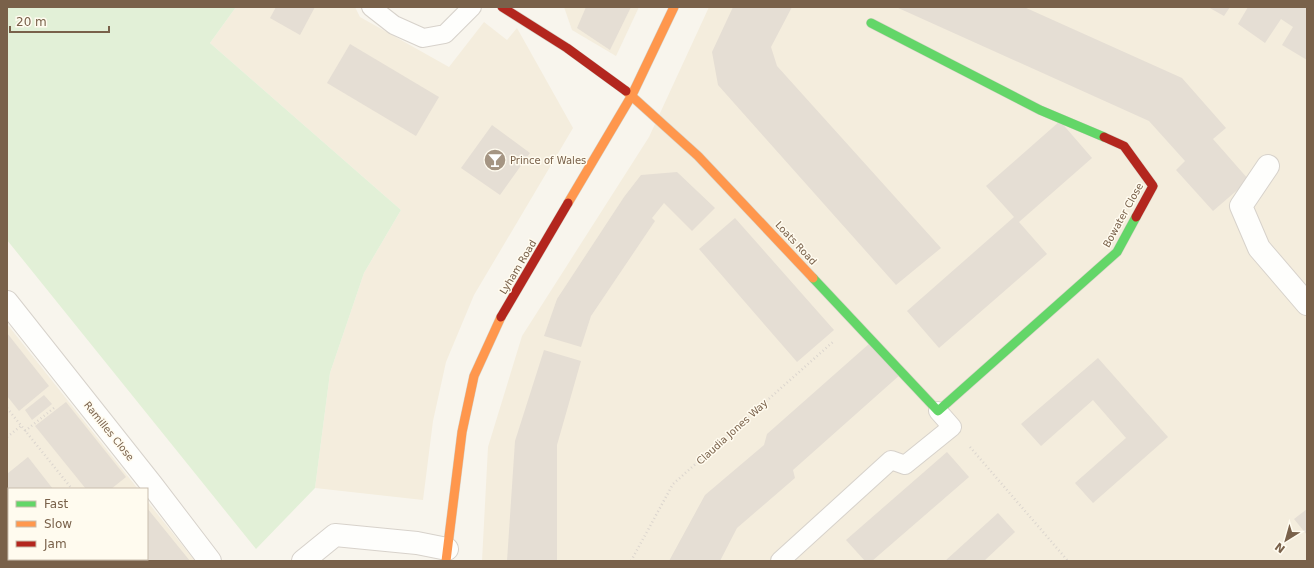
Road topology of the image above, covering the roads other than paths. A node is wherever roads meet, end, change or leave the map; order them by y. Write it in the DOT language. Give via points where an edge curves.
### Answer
graph roads {
  1 [pos="371,7"];
  2 [pos="472,7"];
  3 [pos="502,7"];
  4 [pos="674,7"];
  5 [pos="871,23"];
  6 [pos="632,95"];
  7 [pos="1268,166"];
  8 [pos="7,302"];
  9 [pos="1307,304"];
  10 [pos="938,411"];
  11 [pos="446,555"];
  12 [pos="210,561"];
  13 [pos="303,561"];
  14 [pos="780,561"];
  1 -- 2 [label="lane" via="394,25 423,38 445,34"];
  3 -- 6 [label="street, Loats Road" via="567,48"];
  4 -- 6 [label="street, Lyham Road"];
  5 -- 10 [label="street, Bowater Close" via="1040,110 1124,146 1153,186 1116,252"];
  6 -- 10 [label="street, Loats Road" via="698,156"];
  6 -- 11 [label="street, Lyham Road" via="503,313 474,376 462,432"];
  7 -- 9 [label="street" via="1241,206 1259,248"];
  8 -- 12 [label="street, Ramilles Close"];
  10 -- 14 [label="lane" via="952,427 905,465 891,460"];
  11 -- 13 [label="street" via="417,544 335,535"];
}
